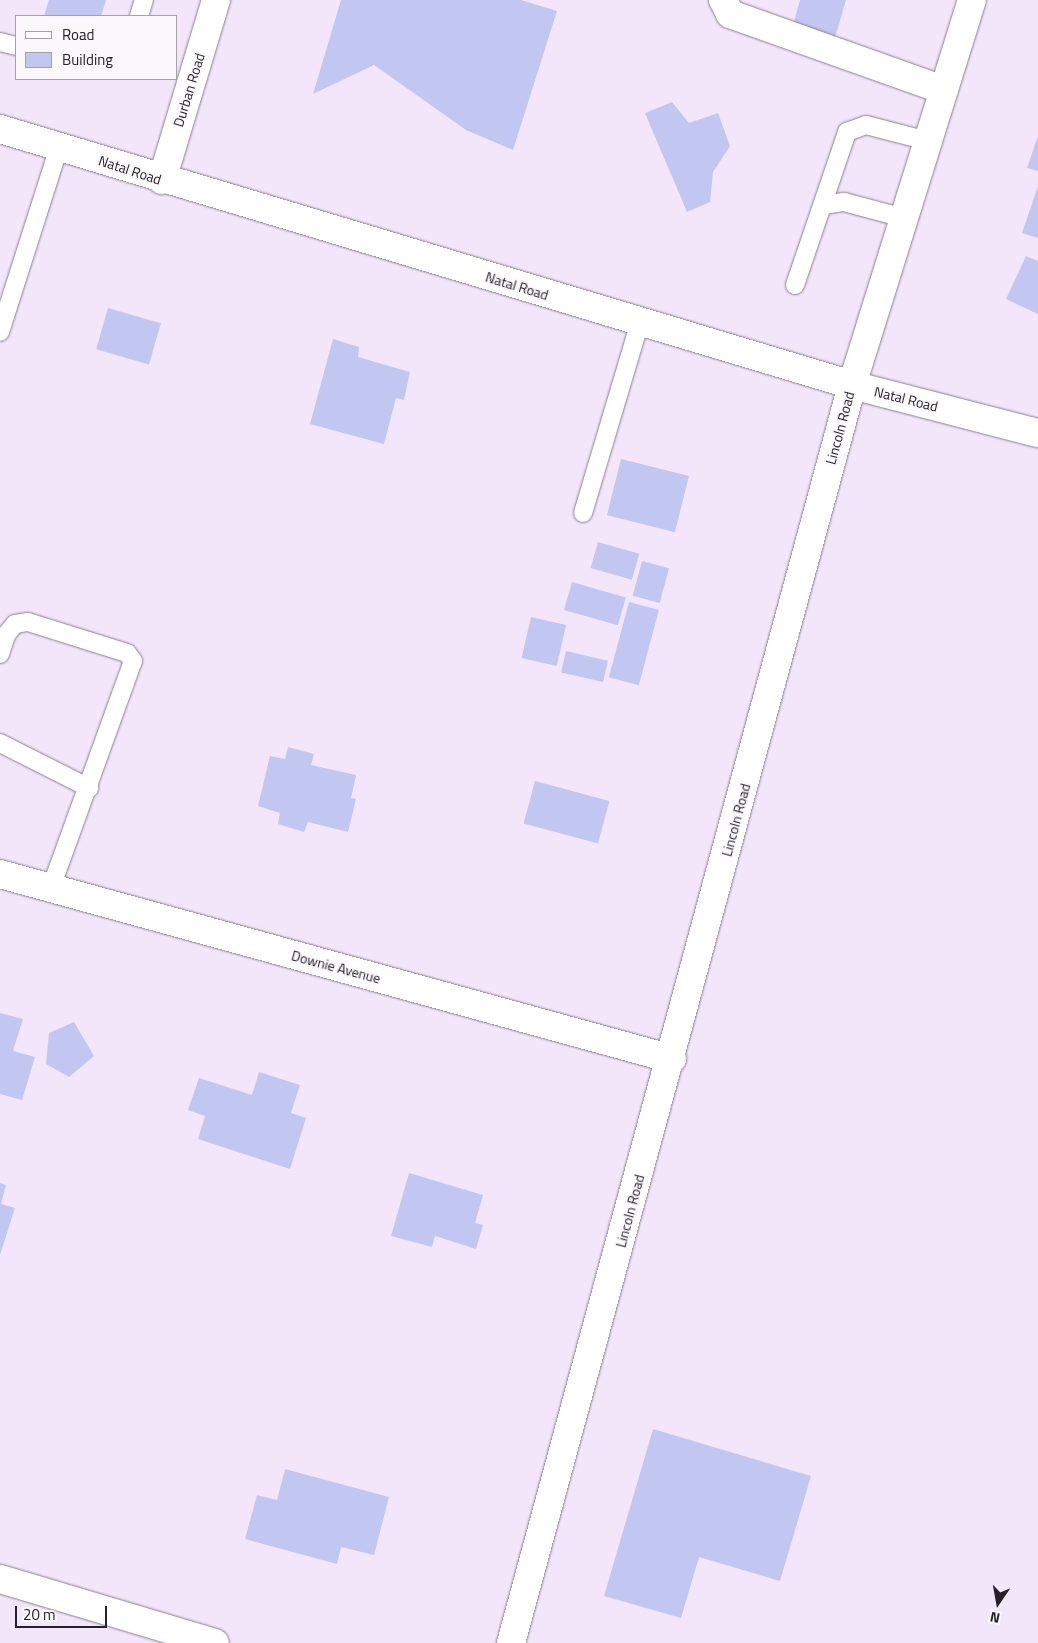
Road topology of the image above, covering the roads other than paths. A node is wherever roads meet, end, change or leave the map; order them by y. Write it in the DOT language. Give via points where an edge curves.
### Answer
graph roads {
  1 [pos="144,0"];
  2 [pos="216,0"];
  3 [pos="723,0"];
  4 [pos="972,0"];
  5 [pos="138,15"];
  6 [pos="0,42"];
  7 [pos="15,46"];
  8 [pos="944,90"];
  9 [pos="0,128"];
  10 [pos="928,141"];
  11 [pos="59,147"];
  12 [pos="162,180"];
  13 [pos="824,205"];
  14 [pos="904,218"];
  15 [pos="795,285"];
  16 [pos="640,322"];
  17 [pos="0,332"];
  18 [pos="852,385"];
  19 [pos="1038,433"];
  20 [pos="583,513"];
  21 [pos="0,654"];
  22 [pos="0,742"];
  23 [pos="89,788"];
  24 [pos="0,874"];
  25 [pos="52,888"];
  26 [pos="672,1059"];
  27 [pos="0,1579"];
  28 [pos="215,1643"];
  29 [pos="511,1643"];
  1 -- 5 [label="lane"];
  2 -- 12 [label="street, Durban Road"];
  3 -- 8 [label="street" via="730,14"];
  4 -- 8 [label="street, Lincoln Road"];
  6 -- 7 [label="lane"];
  8 -- 10 [label="street, Lincoln Road"];
  9 -- 11 [label="street, Natal Road"];
  10 -- 13 [label="lane" via="855,126 847,132"];
  10 -- 14 [label="street, Lincoln Road"];
  11 -- 12 [label="street, Natal Road"];
  11 -- 17 [label="lane"];
  12 -- 16 [label="street, Natal Road"];
  13 -- 14 [label="lane" via="844,202"];
  13 -- 15 [label="lane"];
  14 -- 18 [label="street, Lincoln Road"];
  16 -- 18 [label="street, Natal Road"];
  16 -- 20 [label="lane"];
  18 -- 19 [label="street, Natal Road"];
  18 -- 26 [label="street, Lincoln Road"];
  21 -- 23 [label="lane" via="6,635 15,624 28,622 127,653 133,661"];
  22 -- 23 [label="lane"];
  23 -- 25 [label="lane"];
  24 -- 25 [label="street, Downie Avenue"];
  25 -- 26 [label="street, Downie Avenue"];
  26 -- 29 [label="street, Lincoln Road"];
  27 -- 28 [label="street"];
}
